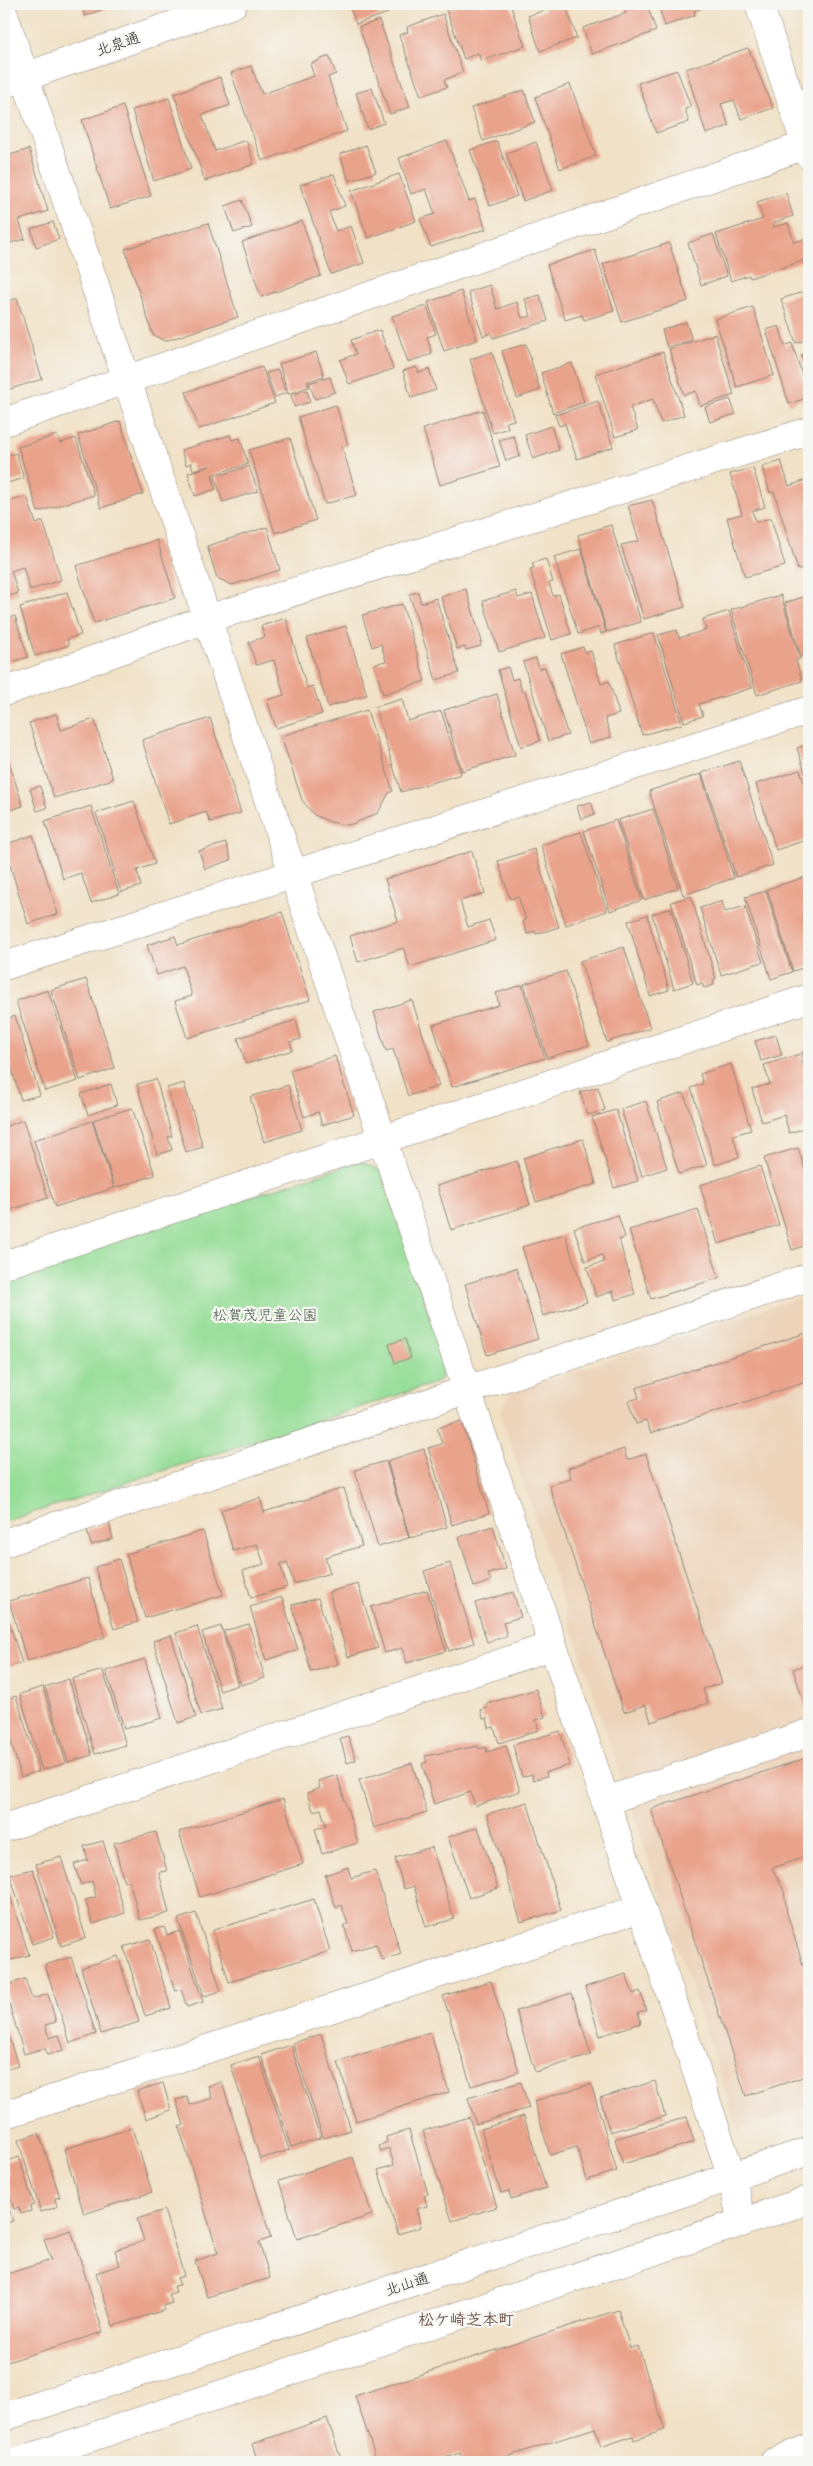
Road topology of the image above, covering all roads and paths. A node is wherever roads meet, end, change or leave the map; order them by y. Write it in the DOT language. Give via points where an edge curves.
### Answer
graph roads {
  1 [pos="233,4"];
  2 [pos="759,4"];
  3 [pos="4,15"];
  4 [pos="14,80"];
  5 [pos="808,148"];
  6 [pos="126,380"];
  7 [pos="4,422"];
  8 [pos="809,431"];
  9 [pos="207,619"];
  10 [pos="4,692"];
  11 [pos="809,710"];
  12 [pos="293,874"];
  13 [pos="4,966"];
  14 [pos="809,998"];
  15 [pos="382,1140"];
  16 [pos="4,1265"];
  17 [pos="809,1277"];
  18 [pos="466,1390"];
  19 [pos="4,1543"];
  20 [pos="552,1646"];
  21 [pos="809,1734"];
  22 [pos="605,1801"];
  23 [pos="4,1828"];
  24 [pos="641,1908"];
  25 [pos="4,2115"];
  26 [pos="809,2151"];
  27 [pos="732,2177"];
  28 [pos="809,2200"];
  29 [pos="742,2223"];
  30 [pos="4,2417"];
  31 [pos="809,2448"];
  32 [pos="16,2462"];
  33 [pos="774,2462"];
  1 -- 4 [label="street, 北泉通"];
  2 -- 5 [label="street"];
  3 -- 4 [label="street"];
  4 -- 6 [label="street"];
  5 -- 6 [label="street"];
  6 -- 7 [label="street"];
  6 -- 9 [label="street"];
  8 -- 9 [label="street"];
  9 -- 10 [label="street"];
  9 -- 12 [label="street"];
  11 -- 12 [label="street"];
  12 -- 13 [label="street"];
  12 -- 15 [label="street"];
  14 -- 15 [label="street"];
  15 -- 16 [label="street"];
  15 -- 18 [label="street"];
  17 -- 18 [label="street"];
  18 -- 19 [label="street"];
  18 -- 20 [label="street"];
  20 -- 22 [label="street"];
  20 -- 23 [label="street"];
  21 -- 22 [label="street"];
  22 -- 24 [label="street"];
  24 -- 25 [label="street"];
  24 -- 27 [label="street"];
  26 -- 27 [label="street, 北山通"];
  27 -- 29 [label="street"];
  27 -- 30 [label="street, 北山通"];
  28 -- 29 [label="street"];
  29 -- 32 [label="street"];
  31 -- 33 [label="street"];
}
